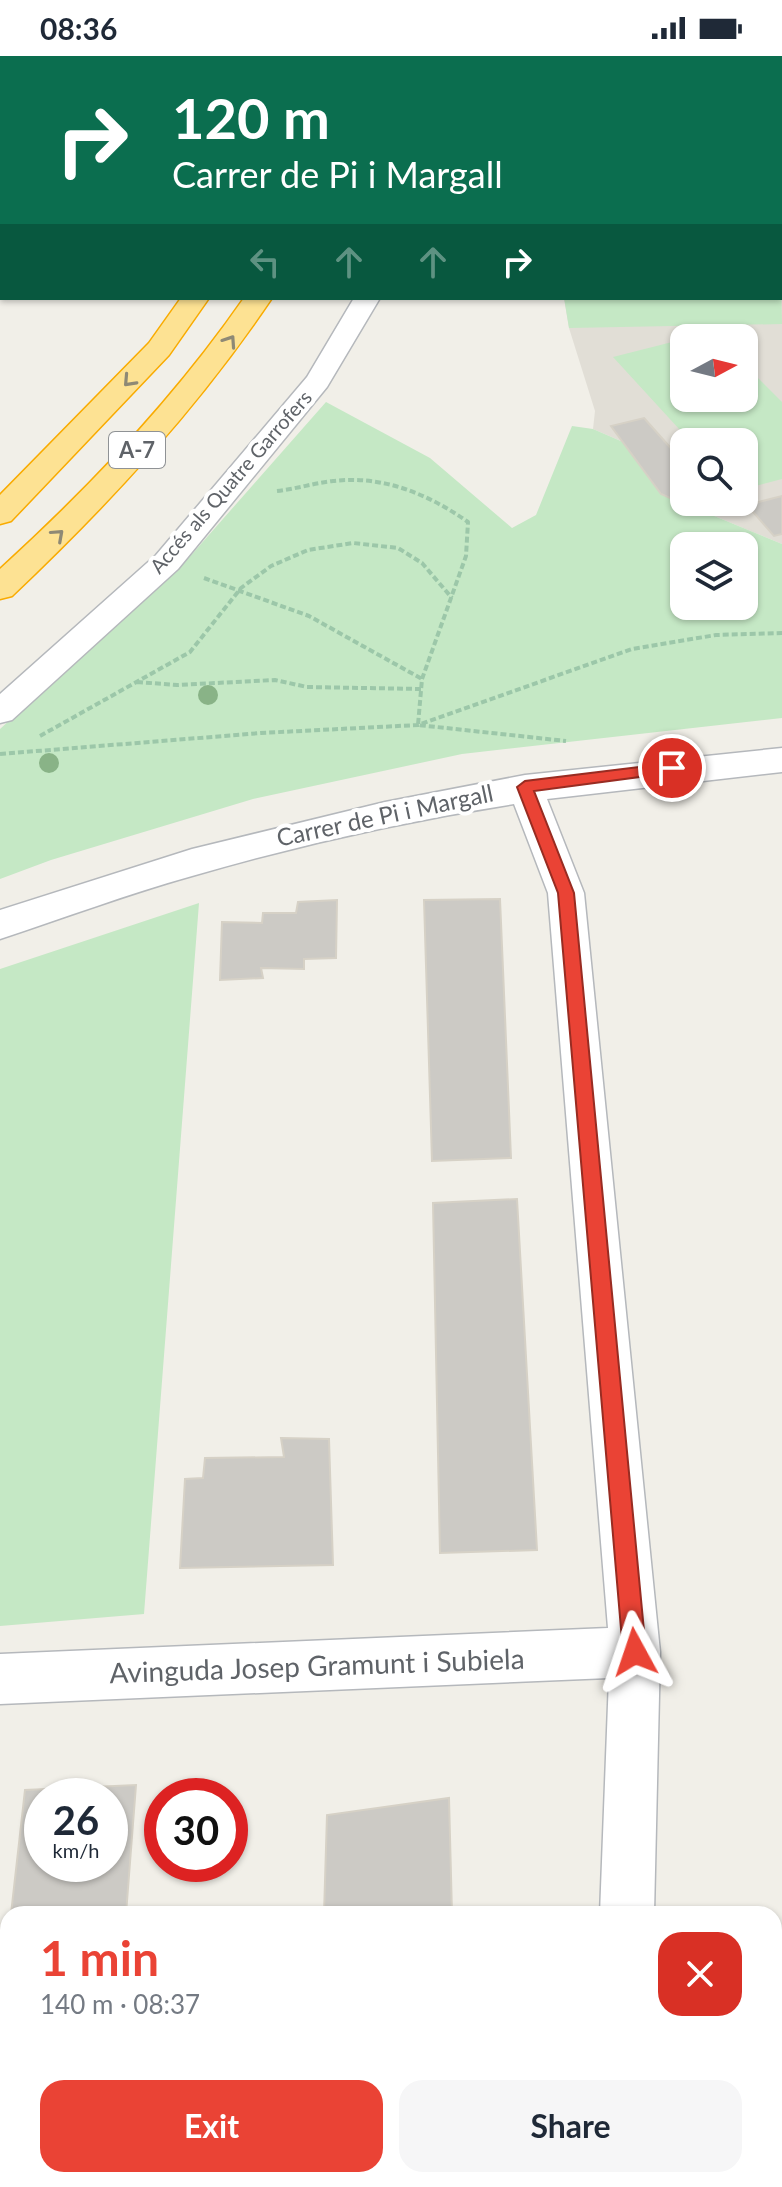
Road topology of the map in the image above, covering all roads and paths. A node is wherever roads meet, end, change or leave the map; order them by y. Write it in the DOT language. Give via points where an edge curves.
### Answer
graph roads {
  1 [pos="194,300"];
  2 [pos="257,300"];
  3 [pos="366,300"];
  4 [pos="233,483"];
  5 [pos="0,514"];
  6 [pos="167,562"];
  7 [pos="0,588"];
  8 [pos="237,591"];
  9 [pos="452,598"];
  10 [pos="781,634"];
  11 [pos="422,679"];
  12 [pos="136,682"];
  13 [pos="421,689"];
  14 [pos="0,712"];
  15 [pos="418,725"];
  16 [pos="39,737"];
  17 [pos="575,742"];
  18 [pos="26,745"];
  19 [pos="12,753"];
  20 [pos="0,754"];
  21 [pos="782,760"];
  22 [pos="525,787"];
  23 [pos="0,925"];
  24 [pos="635,1652"];
  25 [pos="0,1679"];
  26 [pos="627,1906"];
  1 -- 5 [label="highway, A-7, one-way" via="159,349"];
  7 -- 2 [label="highway, A-7, one-way" via="77,518 224,350"];
  3 -- 4 [label="street, Accés als Quatre Garrofers" via="318,381"];
  4 -- 6 [label="street, Accés als Quatre Garrofers"];
  4 -- 9 [label="path" via="273,492 359,479 396,484 448,507 468,522 466,556"];
  6 -- 8 [label="path"];
  6 -- 14 [label="street, Accés als Quatre Garrofers"];
  8 -- 9 [label="path" via="297,553 341,544 383,545 410,554"];
  8 -- 11 [label="path" via="309,616"];
  8 -- 12 [label="path" via="190,652"];
  9 -- 11 [label="path"];
  10 -- 15 [label="path" via="716,635 632,649"];
  11 -- 13 [label="path"];
  12 -- 13 [label="path" via="275,680 307,687"];
  12 -- 16 [label="path"];
  13 -- 15 [label="path"];
  15 -- 17 [label="path"];
  15 -- 19 [label="path"];
  18 -- 19 [label="path"];
  19 -- 20 [label="path"];
  21 -- 22 [label="street, Carrer de Pi i Margall"];
  22 -- 23 [label="street, Carrer de Pi i Margall" via="216,853"];
  22 -- 24 [label="street" via="566,893"];
  24 -- 25 [label="street, Avinguda Josep Gramunt i Subiela"];
  24 -- 26 [label="street"];
}
